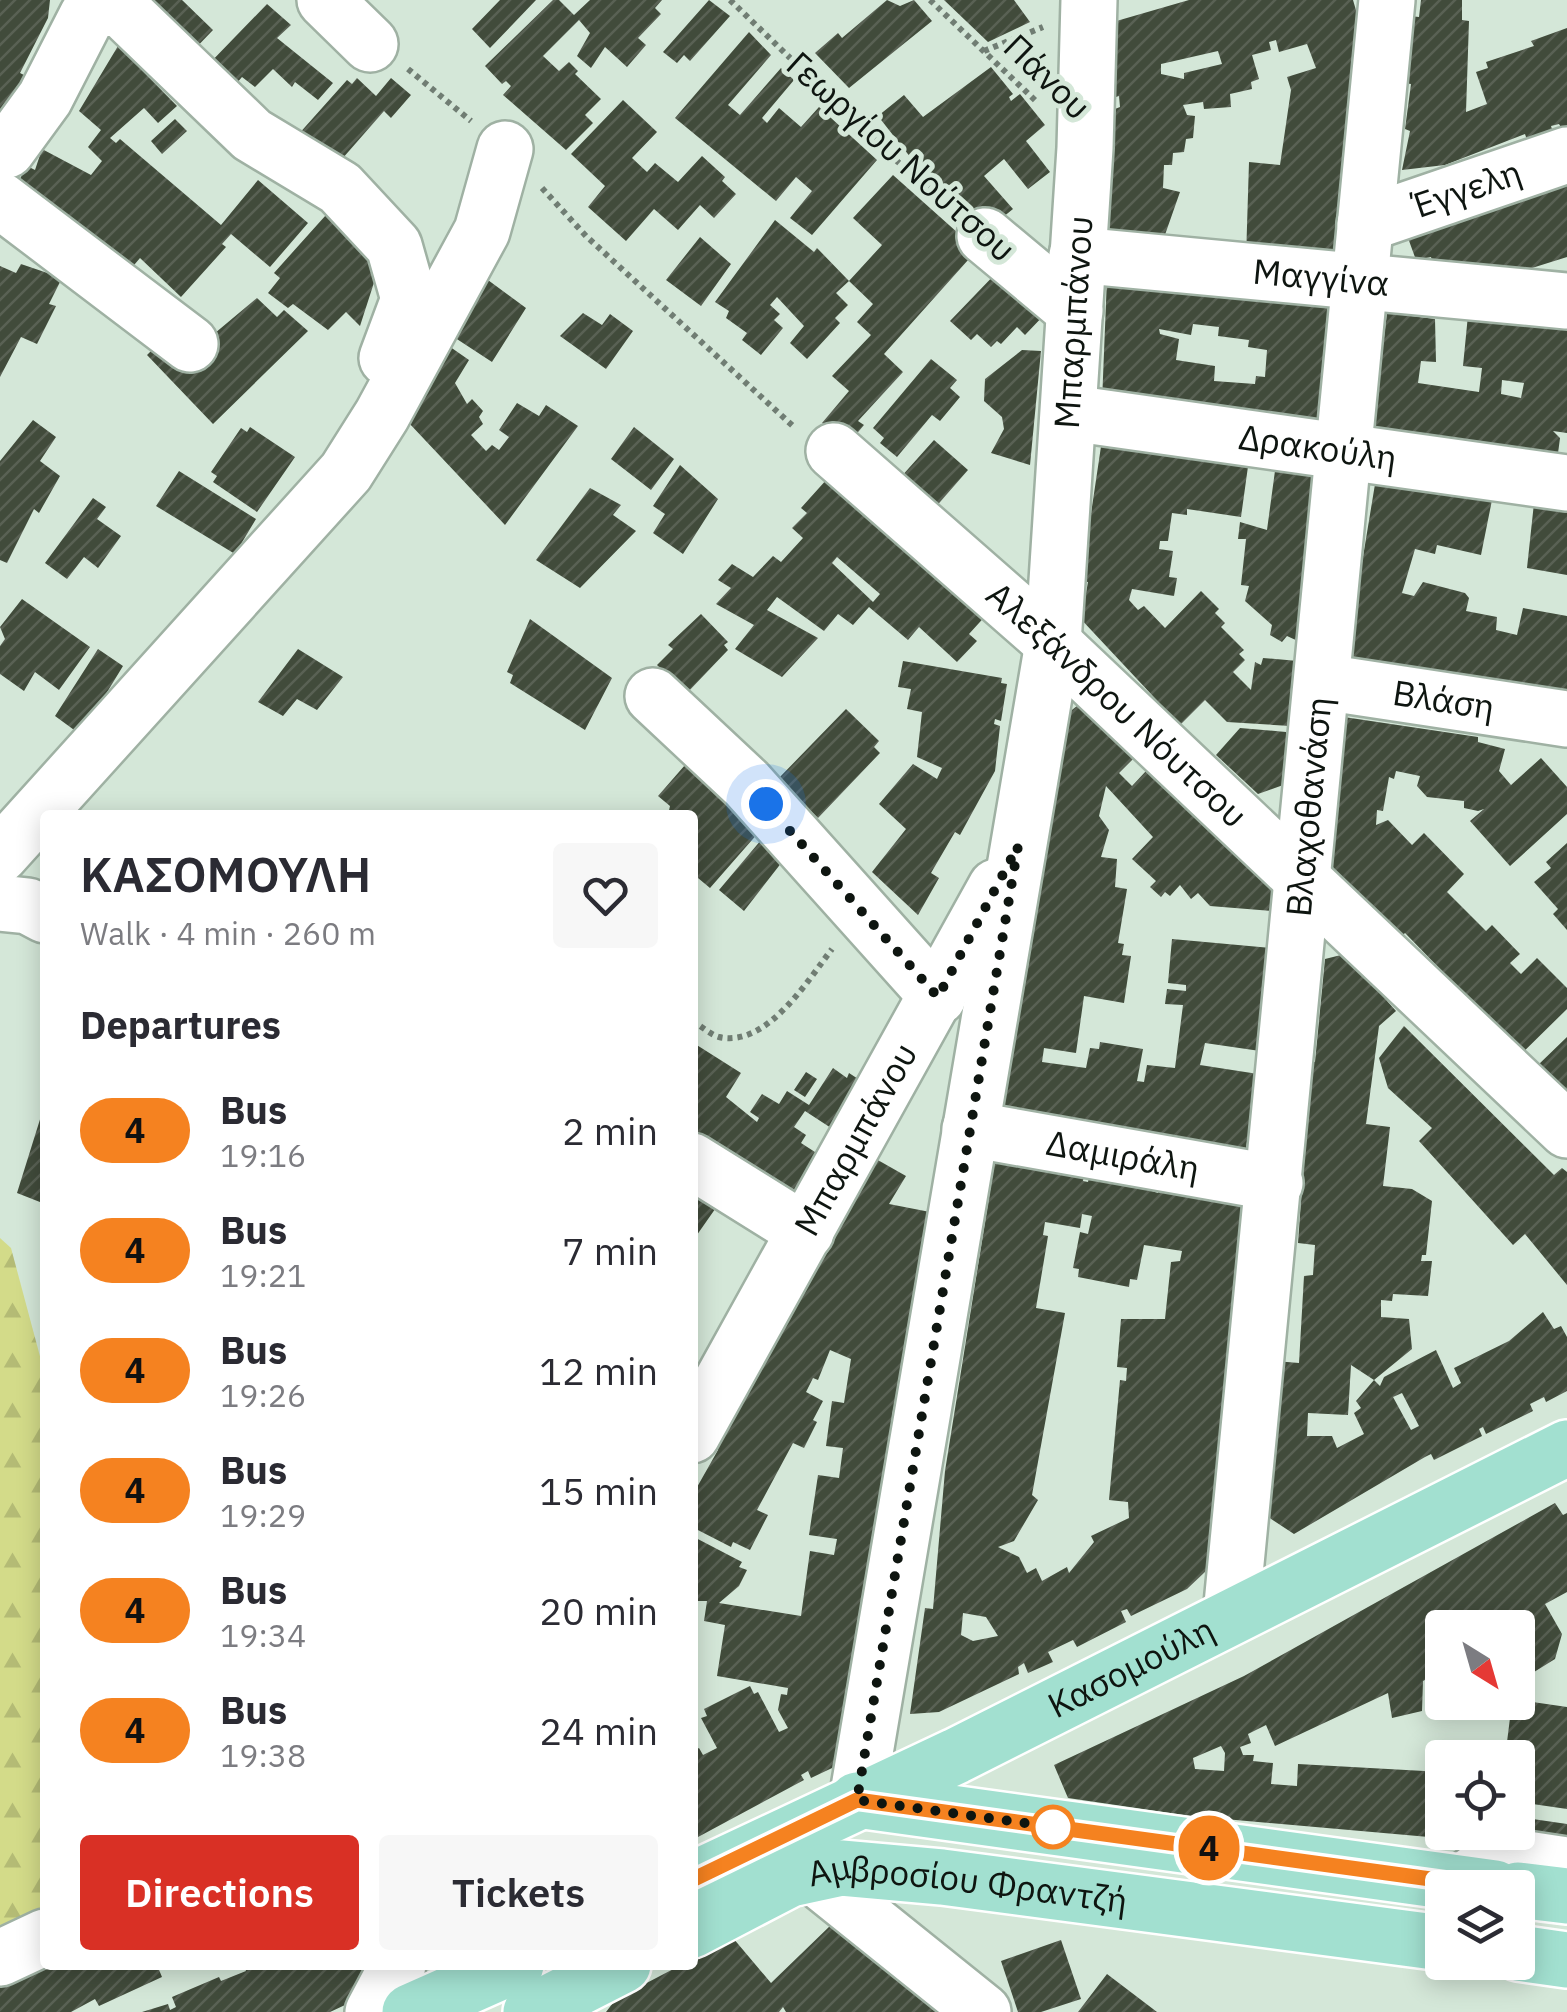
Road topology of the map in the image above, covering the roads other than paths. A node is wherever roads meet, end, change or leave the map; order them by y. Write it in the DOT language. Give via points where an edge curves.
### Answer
graph roads {
  1 [pos="67,0"];
  2 [pos="325,0"];
  3 [pos="1387,0"];
  4 [pos="1100,4"];
  5 [pos="370,44"];
  6 [pos="505,149"];
  7 [pos="1567,155"];
  8 [pos="2,170"];
  9 [pos="1366,224"];
  10 [pos="985,236"];
  11 [pos="1077,255"];
  12 [pos="1360,284"];
  13 [pos="1567,300"];
  14 [pos="1075,311"];
  15 [pos="190,344"];
  16 [pos="1070,413"];
  17 [pos="1344,450"];
  18 [pos="834,451"];
  19 [pos="1567,483"];
  20 [pos="298,529"];
  21 [pos="1053,643"];
  22 [pos="1322,682"];
  23 [pos="653,696"];
  24 [pos="1567,718"];
  25 [pos="40,810"];
  26 [pos="40,810"];
  27 [pos="1018,846"];
  28 [pos="0,855"];
  29 [pos="1304,879"];
  30 [pos="0,903"];
  31 [pos="40,912"];
  32 [pos="938,997"];
  33 [pos="970,1129"];
  34 [pos="1567,1130"];
  35 [pos="698,1164"];
  36 [pos="1275,1183"];
  37 [pos="806,1232"];
  38 [pos="710,1362"];
  39 [pos="698,1411"];
  40 [pos="1567,1448"];
  41 [pos="1232,1615"];
  42 [pos="857,1800"];
  43 [pos="1567,1865"];
  44 [pos="1489,1870"];
  45 [pos="800,1876"];
  46 [pos="698,1877"];
  47 [pos="1425,1878"];
  48 [pos="1535,1892"];
  49 [pos="1567,1896"];
  50 [pos="698,1927"];
  51 [pos="40,1939"];
  52 [pos="1425,1941"];
  53 [pos="1535,1955"];
  54 [pos="0,1958"];
  55 [pos="1567,1960"];
  56 [pos="395,1970"];
  57 [pos="594,1970"];
  58 [pos="512,1984"];
  59 [pos="373,2012"];
  60 [pos="410,2012"];
  61 [pos="983,2012"];
  1 -- 8 [label="street"];
  2 -- 5 [label="street"];
  3 -- 9 [label="street, Βλαχοθανάση"];
  4 -- 11 [label="street, Μπαρμπάνου"];
  6 -- 20 [label="street" via="482,231 346,472"];
  7 -- 9 [label="street, Έγγελη"];
  8 -- 15 [label="street"];
  8 -- 20 [label="street" via="86,16 111,6 252,136 340,188 394,246 409,299 392,349"];
  9 -- 12 [label="street, Βλαχοθανάση"];
  10 -- 14 [label="street, Γεωργίου Νούτσου"];
  11 -- 12 [label="street, Μαγγίνα"];
  11 -- 14 [label="street, Μπαρμπάνου"];
  12 -- 13 [label="street, Μαγγίνα"];
  12 -- 17 [label="street, Βλαχοθανάση"];
  14 -- 16 [label="street, Μπαρμπάνου"];
  16 -- 17 [label="street, Δρακούλη"];
  16 -- 21 [label="street, Μπαρμπάνου"];
  17 -- 19 [label="street, Δρακούλη"];
  17 -- 22 [label="street, Βλαχοθανάση"];
  18 -- 21 [label="street, Αλεξάνδρου Νόυτσου"];
  20 -- 25 [label="street"];
  21 -- 27 [label="street, Μπαρμπάνου"];
  21 -- 29 [label="street, Αλεξάνδρου Νόυτσου"];
  22 -- 24 [label="street, Βλάση"];
  22 -- 29 [label="street, Βλαχοθανάση"];
  23 -- 32 [label="street" via="747,784"];
  26 -- 28 [label="street"];
  27 -- 32 [label="street, Μπαρμπάνου"];
  27 -- 33 [label="street, Μπαρμπάνου"];
  29 -- 34 [label="street, Αλεξάνδρου Νόυτσου"];
  29 -- 36 [label="street, Βλαχοθανάση"];
  30 -- 31 [label="street"];
  32 -- 37 [label="street, Μπαρμπάνου"];
  33 -- 36 [label="street, Δαμιράλη"];
  33 -- 42 [label="street, Μπαρμπάνου"];
  35 -- 37 [label="street"];
  36 -- 41 [label="street, Βλαχοθανάση"];
  37 -- 38 [label="street, Μπαρμπάνου"];
  38 -- 39 [label="street, Μπαρμπάνου"];
  40 -- 41 [label="main road, Κασομούλη"];
  41 -- 42 [label="main road, Κασομούλη"];
  42 -- 46 [label="main road, Κασομούλη"];
  42 -- 47 [label="main road, Αμβροσίου Φραντζή"];
  43 -- 44 [label="street" via="1500,1856"];
  45 -- 50 [label="main road"];
  45 -- 52 [label="main road, Αμβροσίου Φραντζή" via="841,1868 942,1878"];
  45 -- 61 [label="street"];
  48 -- 49 [label="main road"];
  51 -- 54 [label="street"];
  53 -- 55 [label="main road"];
  56 -- 59 [label="street"];
  57 -- 58 [label="main road"];
  58 -- 60 [label="main road"];
}
